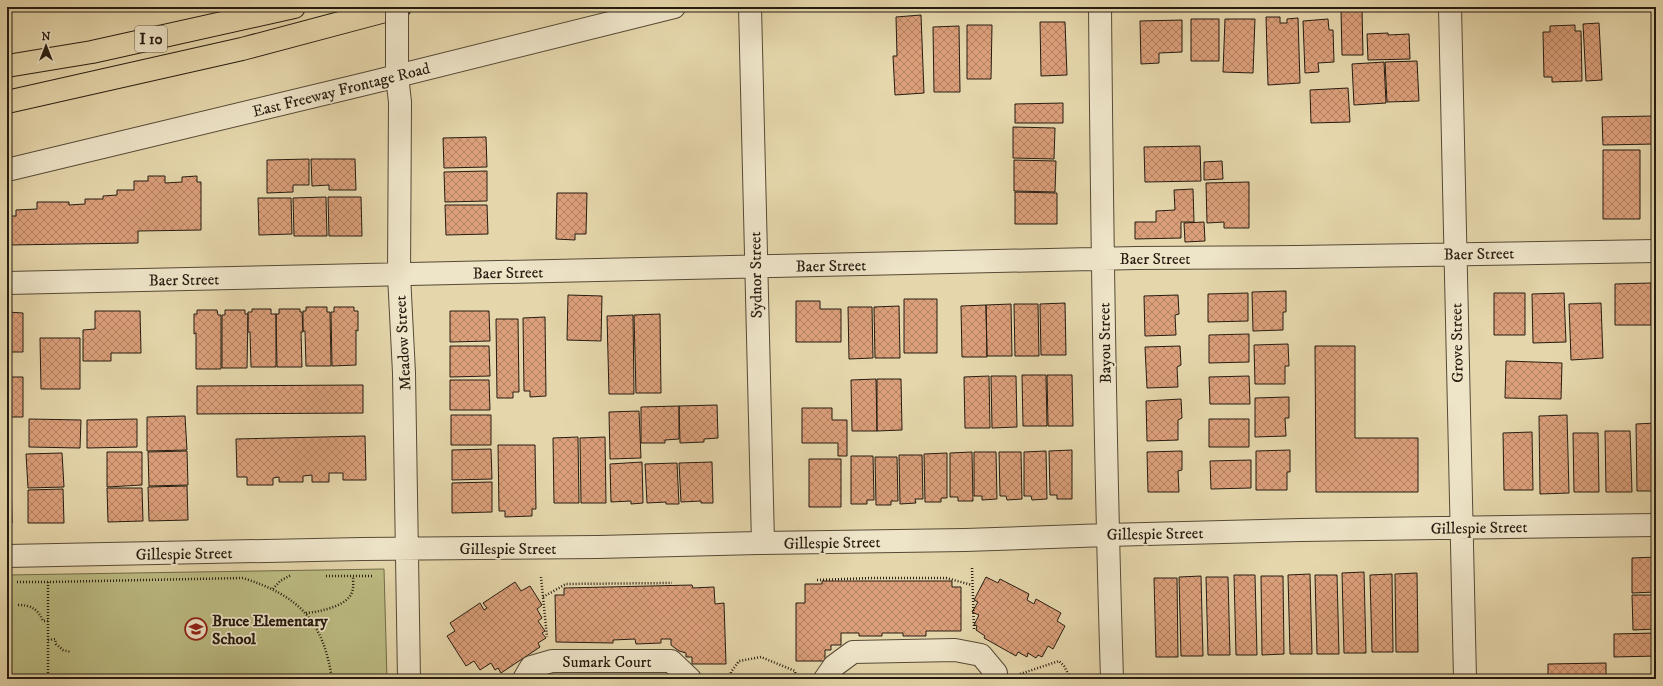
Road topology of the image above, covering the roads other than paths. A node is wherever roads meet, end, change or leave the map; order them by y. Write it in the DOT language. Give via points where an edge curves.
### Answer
graph roads {
  1 [pos="294,7"];
  2 [pos="397,7"];
  3 [pos="400,7"];
  4 [pos="674,7"];
  5 [pos="750,7"];
  6 [pos="1100,7"];
  7 [pos="1450,7"];
  8 [pos="7,66"];
  9 [pos="397,76"];
  10 [pos="7,102"];
  11 [pos="7,170"];
  12 [pos="1656,251"];
  13 [pos="1454,253"];
  14 [pos="1102,259"];
  15 [pos="755,267"];
  16 [pos="399,275"];
  17 [pos="7,283"];
  18 [pos="1656,525"];
  19 [pos="1460,527"];
  20 [pos="1107,534"];
  21 [pos="762,543"];
  22 [pos="407,549"];
  23 [pos="7,556"];
  24 [pos="409,679"];
  25 [pos="524,679"];
  26 [pos="690,679"];
  27 [pos="825,679"];
  28 [pos="996,679"];
  29 [pos="1112,679"];
  30 [pos="1464,679"];
  1 -- 8 [label="highway, I 10" via="92,52"];
  2 -- 9 [label="street, Meadow Street, bridge"];
  3 -- 10 [label="highway" via="242,49"];
  4 -- 9 [label="street, East Freeway Frontage Road"];
  5 -- 15 [label="street, Sydnor Street"];
  6 -- 14 [label="street, Bayou Street"];
  7 -- 13 [label="street, Grove Street"];
  9 -- 11 [label="street, East Freeway Frontage Road"];
  9 -- 16 [label="street, Meadow Street" via="400,102"];
  12 -- 13 [label="street, Baer Street"];
  13 -- 14 [label="street, Baer Street"];
  13 -- 19 [label="street, Grove Street"];
  14 -- 15 [label="street, Baer Street"];
  14 -- 20 [label="street, Bayou Street"];
  15 -- 16 [label="street, Baer Street"];
  15 -- 21 [label="street, Sydnor Street"];
  16 -- 17 [label="street, Baer Street"];
  16 -- 22 [label="street, Meadow Street" via="404,373"];
  18 -- 19 [label="street, Gillespie Street"];
  19 -- 20 [label="street, Gillespie Street"];
  19 -- 30 [label="street, Grove Street"];
  20 -- 21 [label="street, Gillespie Street" via="965,540"];
  20 -- 29 [label="street, Bayou Street"];
  21 -- 22 [label="street, Gillespie Street"];
  22 -- 23 [label="street, Gillespie Street"];
  22 -- 24 [label="street, Meadow Street"];
  25 -- 26 [label="street, Sumark Court" via="531,667 556,661 671,661"];
  27 -- 28 [label="street" via="834,666 853,652 955,650 981,655 996,673"];
}
